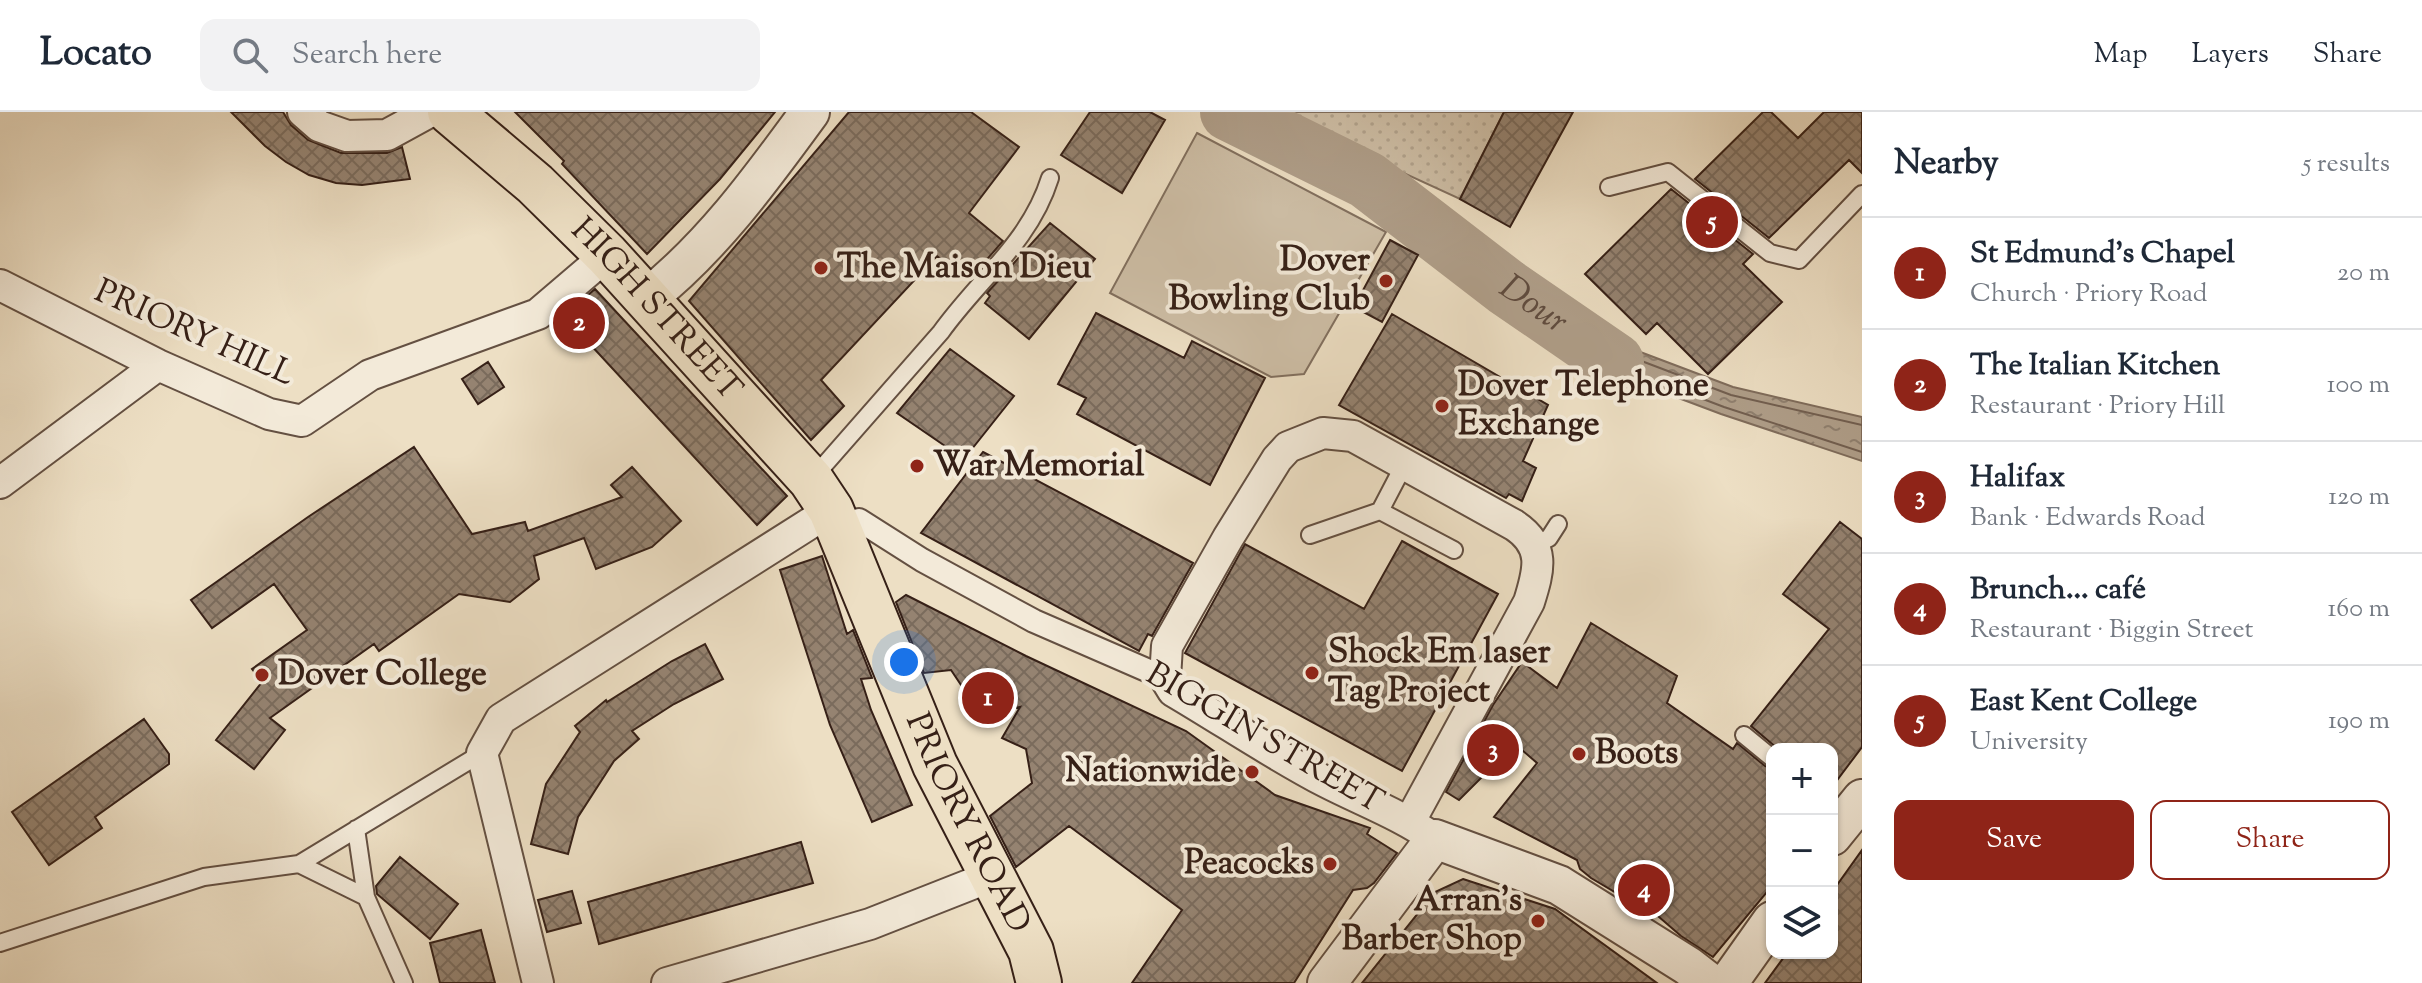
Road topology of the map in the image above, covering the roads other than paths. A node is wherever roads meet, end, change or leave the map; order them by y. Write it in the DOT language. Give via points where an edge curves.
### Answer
graph roads {
  1 [pos="303,112"];
  2 [pos="429,112"];
  3 [pos="450,112"];
  4 [pos="810,112"];
  5 [pos="1050,178"];
  6 [pos="1609,187"];
  7 [pos="1862,194"];
  8 [pos="607,255"];
  9 [pos="0,285"];
  10 [pos="646,299"];
  11 [pos="158,365"];
  12 [pos="1404,465"];
  13 [pos="0,483"];
  14 [pos="827,506"];
  15 [pos="1380,511"];
  16 [pos="1558,524"];
  17 [pos="1310,535"];
  18 [pos="1535,545"];
  19 [pos="1454,550"];
  20 [pos="1165,678"];
  21 [pos="1744,735"];
  22 [pos="482,753"];
  23 [pos="1766,753"];
  24 [pos="356,829"];
  25 [pos="1423,830"];
  26 [pos="299,864"];
  27 [pos="992,876"];
  28 [pos="366,897"];
  29 [pos="1766,929"];
  30 [pos="0,943"];
  31 [pos="1690,977"];
  32 [pos="404,983"];
  33 [pos="538,983"];
  34 [pos="667,983"];
  35 [pos="1039,983"];
  36 [pos="1327,983"];
  37 [pos="1728,983"];
  1 -- 2 [label="street" via="319,126 347,136 387,135"];
  3 -- 8 [label="main road, HIGH STREET" via="535,184"];
  4 -- 10 [label="street" via="752,193 675,277"];
  5 -- 14 [label="lane" via="1029,227 941,332"];
  6 -- 7 [label="lane" via="1668,172 1770,253 1799,260"];
  8 -- 10 [label="main road, HIGH STREET"];
  8 -- 11 [label="street, PRIORY HILL" via="538,314 370,375 302,421 269,414"];
  9 -- 11 [label="street, PRIORY HILL"];
  10 -- 14 [label="main road, HIGH STREET"];
  11 -- 13 [label="street"];
  12 -- 15 [label="lane"];
  12 -- 18 [label="street" via="1514,525"];
  12 -- 20 [label="street" via="1353,436 1323,433 1288,447 1167,646"];
  14 -- 20 [label="street, BIGGIN STREET" via="1034,621"];
  14 -- 22 [label="street" via="501,719"];
  14 -- 27 [label="main road, PRIORY ROAD" via="935,765"];
  15 -- 17 [label="lane"];
  15 -- 19 [label="lane"];
  16 -- 18 [label="lane" via="1549,538"];
  18 -- 25 [label="street" via="1538,562 1529,602"];
  20 -- 25 [label="street, BIGGIN STREET" via="1173,691 1325,781"];
  21 -- 23 [label="lane"];
  22 -- 24 [label="lane"];
  22 -- 33 [label="street"];
  24 -- 26 [label="lane"];
  24 -- 28 [label="lane"];
  25 -- 31 [label="street, BIGGIN STREET" via="1559,885"];
  25 -- 36 [label="street"];
  26 -- 28 [label="lane"];
  26 -- 30 [label="lane" via="204,877"];
  27 -- 34 [label="street" via="873,933"];
  27 -- 35 [label="main road, PRIORY ROAD" via="1031,951"];
  28 -- 32 [label="lane"];
  29 -- 37 [label="street"];
}
